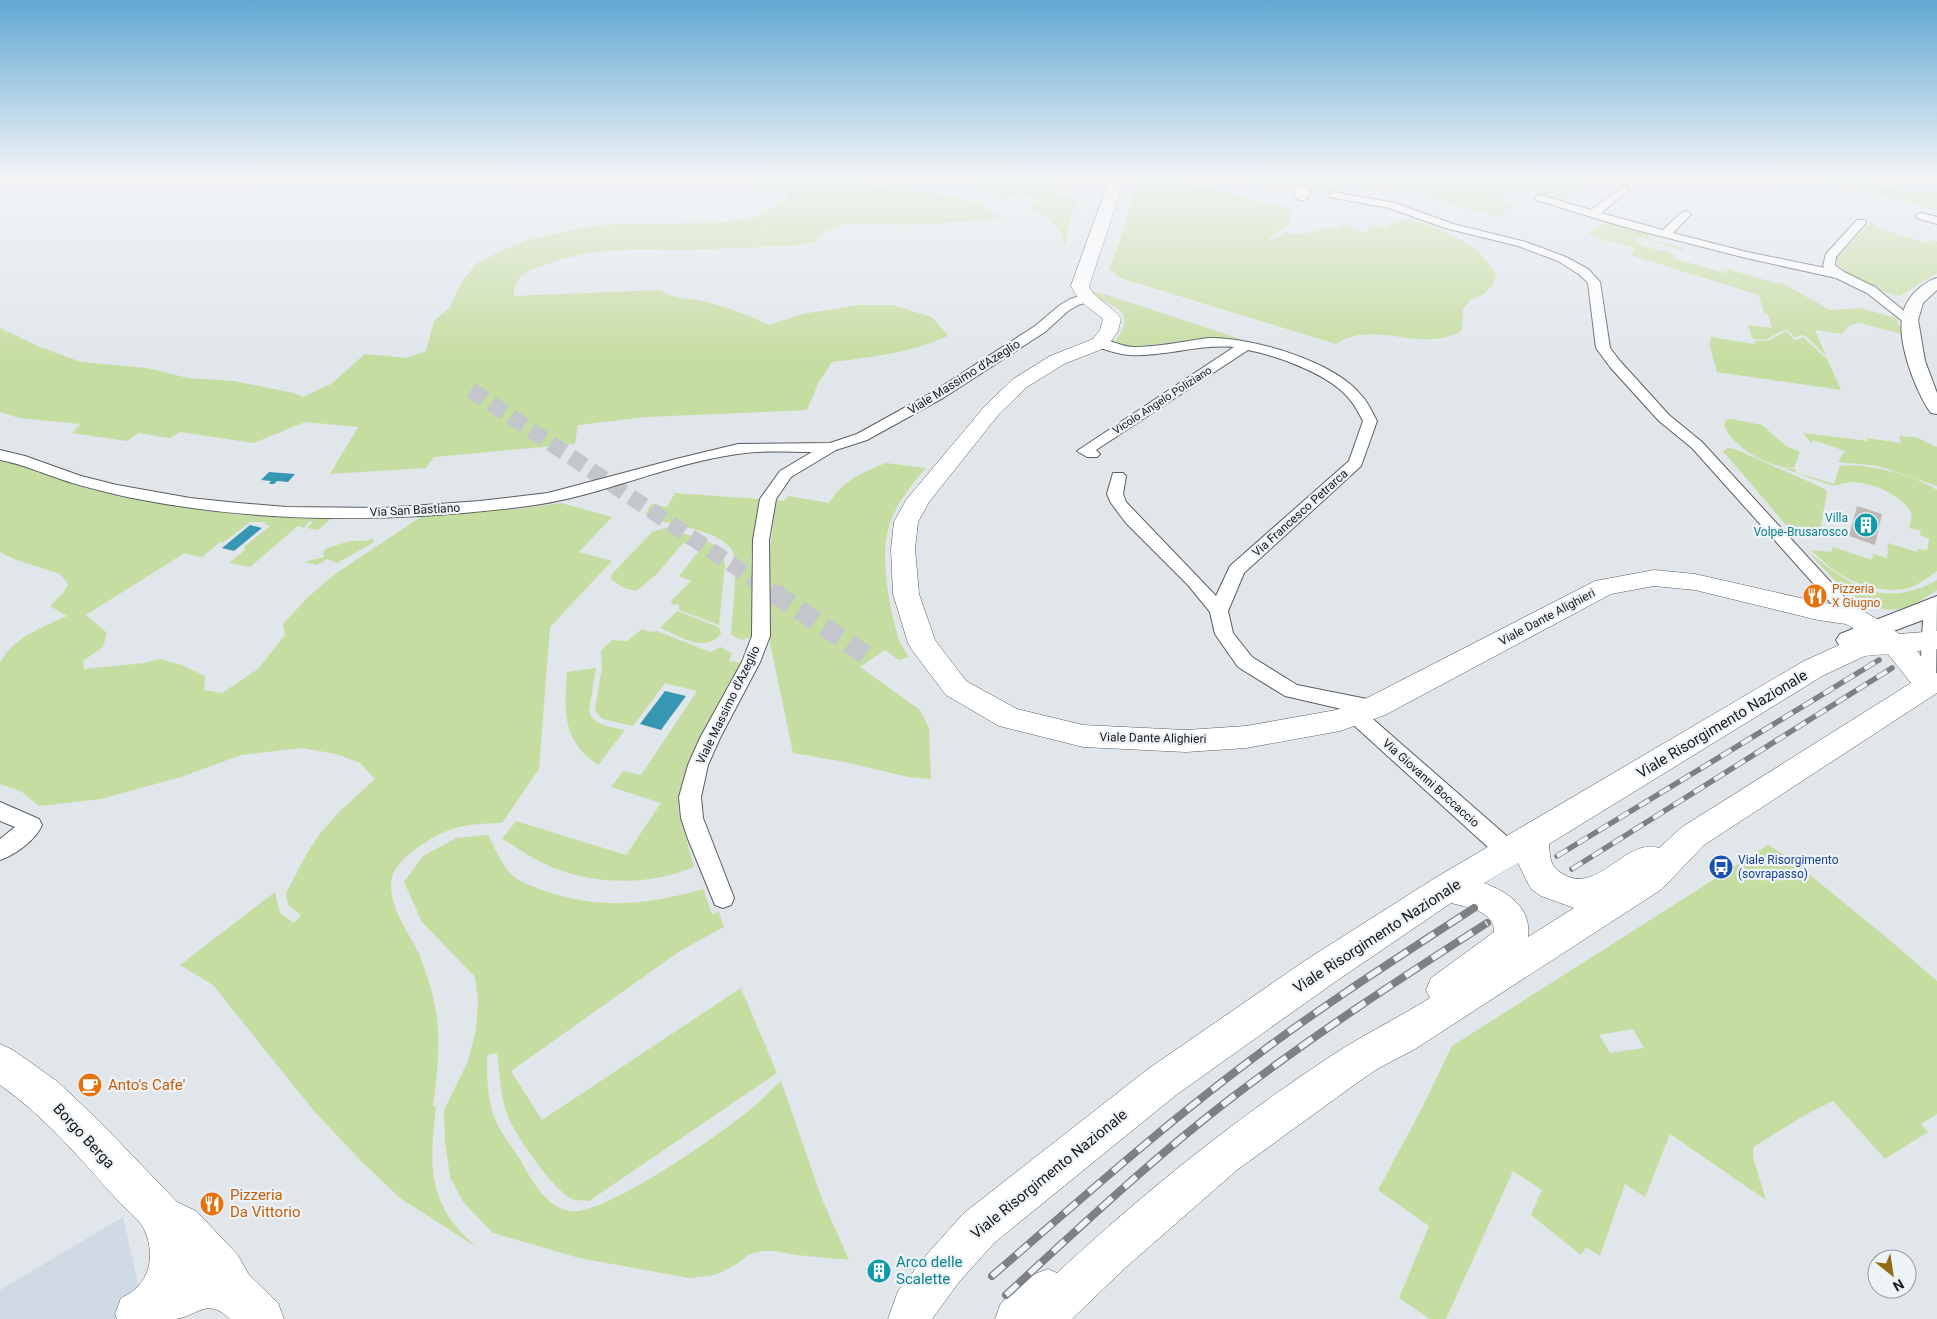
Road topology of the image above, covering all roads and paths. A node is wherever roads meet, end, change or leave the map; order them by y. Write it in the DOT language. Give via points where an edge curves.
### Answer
graph roads {
  1 [pos="1101,237"];
  2 [pos="1492,237"];
  3 [pos="1675,237"];
  4 [pos="1848,237"];
  5 [pos="1840,275"];
  6 [pos="1937,283"];
  7 [pos="1084,292"];
  8 [pos="1909,320"];
  9 [pos="1100,343"];
  10 [pos="1246,345"];
  11 [pos="1937,409"];
  12 [pos="831,447"];
  13 [pos="1092,454"];
  14 [pos="0,455"];
  15 [pos="1118,476"];
  16 [pos="1219,612"];
  17 [pos="1935,620"];
  18 [pos="1850,628"];
  19 [pos="1884,636"];
  20 [pos="1814,668"];
  21 [pos="1932,684"];
  22 [pos="1364,711"];
  23 [pos="0,811"];
  24 [pos="1693,836"];
  25 [pos="1521,845"];
  26 [pos="0,851"];
  27 [pos="1447,888"];
  28 [pos="723,898"];
  29 [pos="1364,1056"];
  30 [pos="0,1063"];
  31 [pos="162,1217"];
  32 [pos="1110,1253"];
  33 [pos="248,1305"];
  34 [pos="906,1315"];
  35 [pos="1017,1319"];
  36 [pos="1040,1319"];
  37 [pos="1068,1319"];
  1 -- 7 [label="main road"];
  2 -- 18 [label="street" via="1562,259 1594,282 1604,348 1614,364 1664,418 1697,445"];
  3 -- 5 [label="street"];
  4 -- 5 [label="street" via="1830,256 1829,266"];
  5 -- 8 [label="street" via="1871,290"];
  6 -- 8 [label="street" via="1916,302"];
  7 -- 9 [label="main road" via="1112,319 1109,331"];
  7 -- 12 [label="street, Viale Massimo d'Azeglio" via="1040,329 938,395 862,437"];
  8 -- 11 [label="street" via="1921,377"];
  9 -- 10 [label="street, Via Francesco Petrarca" via="1134,351 1221,342"];
  9 -- 22 [label="main road, Viale Dante Alighieri" via="1037,370 1020,383 992,410 918,500 906,522 903,548 906,594 922,643 956,688 1009,718 1083,736 1186,741 1246,737 1340,720"];
  10 -- 13 [label="street, Vicolo Angelo Poliziano" via="1085,451"];
  10 -- 16 [label="street, Via Francesco Petrarca" via="1307,364 1333,379 1356,397 1370,421 1356,463 1236,570"];
  12 -- 14 [label="street, Via San Bastiano" via="738,450 528,501 354,513 217,507 171,500 108,488"];
  12 -- 28 [label="street, Viale Massimo d'Azeglio" via="784,474 768,499 762,540 761,636 698,765 690,797 692,818"];
  15 -- 16 [label="street" via="1115,494 1119,503"];
  16 -- 22 [label="street" via="1224,634 1245,662 1292,691 1348,703"];
  17 -- 19 [label="main road, Viale Risorgimento Nazionale"];
  17 -- 19 [label="street" via="1922,612"];
  17 -- 21 [label="street"];
  18 -- 19 [label="main road"];
  18 -- 20 [label="main road"];
  18 -- 22 [label="main road, Viale Dante Alighieri" via="1818,611 1695,582 1654,578 1604,587"];
  19 -- 20 [label="main road, Viale Risorgimento Nazionale"];
  19 -- 21 [label="main road"];
  20 -- 25 [label="main road, Viale Risorgimento Nazionale"];
  21 -- 24 [label="main road"];
  22 -- 25 [label="street, Via Giovanni Boccaccio"];
  23 -- 26 [label="street" via="31,825"];
  24 -- 25 [label="main road" via="1633,867 1594,892 1574,894 1553,886 1543,878"];
  24 -- 29 [label="main road" via="1650,879 1402,1036"];
  25 -- 27 [label="main road, Viale Risorgimento Nazionale"];
  27 -- 29 [label="main road" via="1479,895 1495,904 1507,914 1512,926 1510,940 1391,1030"];
  27 -- 34 [label="main road, Viale Risorgimento Nazionale" via="1319,972 1162,1082 979,1228"];
  29 -- 32 [label="main road" via="1223,1156"];
  30 -- 31 [label="main road, Borgo Berga" via="56,1105"];
  31 -- 33 [label="main road, Borgo Berga" via="181,1226 222,1269"];
  31 -- 33 [label="main road, Borgo Berga" via="174,1263 162,1292 142,1311 208,1286"];
  32 -- 35 [label="main road" via="1062,1278"];
  32 -- 36 [label="main road"];
  32 -- 37 [label="street" via="1087,1300"];
}
